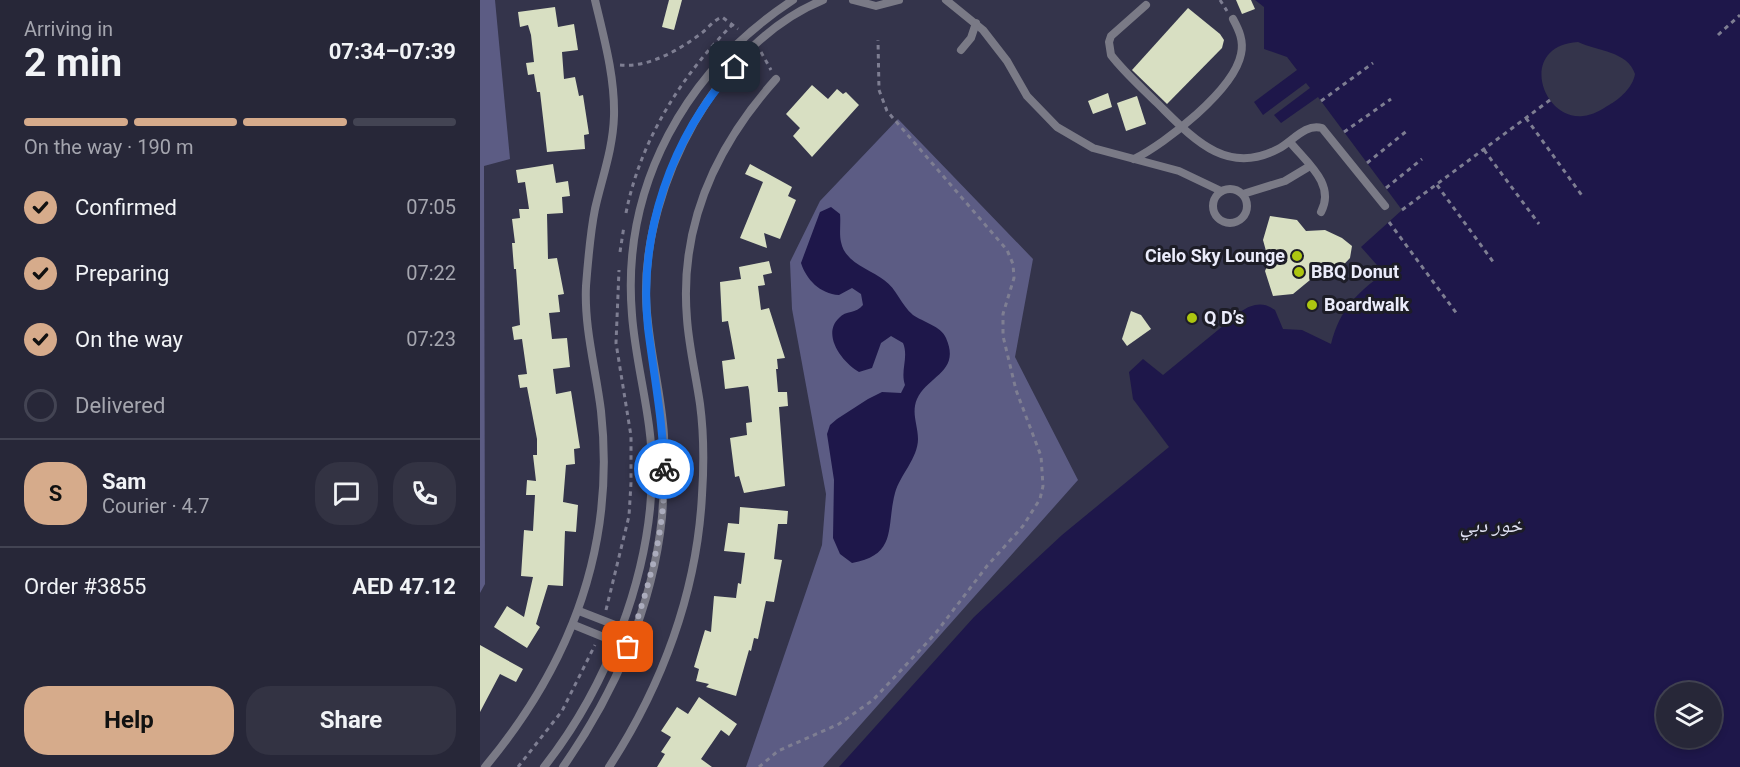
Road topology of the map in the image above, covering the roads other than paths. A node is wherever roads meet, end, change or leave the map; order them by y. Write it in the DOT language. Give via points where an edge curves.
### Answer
graph roads {
  1 [pos="595,0"];
  2 [pos="793,0"];
  3 [pos="823,0"];
  4 [pos="853,0"];
  5 [pos="899,0"];
  6 [pos="946,0"];
  7 [pos="1146,5"];
  8 [pos="1233,19"];
  9 [pos="976,23"];
  10 [pos="960,50"];
  11 [pos="776,79"];
  12 [pos="1182,128"];
  13 [pos="1290,142"];
  14 [pos="1134,159"];
  15 [pos="1310,166"];
  16 [pos="1221,191"];
  17 [pos="1243,194"];
  18 [pos="1385,207"];
  19 [pos="1321,212"];
  20 [pos="647,313"];
  21 [pos="632,314"];
  22 [pos="579,611"];
  23 [pos="574,625"];
  24 [pos="620,627"];
  25 [pos="633,632"];
  26 [pos="614,641"];
  27 [pos="628,647"];
  28 [pos="485,767"];
  29 [pos="544,767"];
  30 [pos="563,767"];
  31 [pos="609,767"];
  1 -- 22 [label="lane" via="610,64 614,116 589,248 586,289 588,330 601,411 603,492 590,572"];
  2 -- 21 [label="lane" via="745,35 712,69 669,131 642,202 634,239"];
  3 -- 20 [label="lane" via="797,14 757,45 704,106 672,164 653,228"];
  4 -- 5 [label="lane" via="876,6"];
  6 -- 9 [label="lane"];
  7 -- 12 [label="lane" via="1112,36 1109,49 1115,61"];
  8 -- 12 [label="lane" via="1242,40 1239,63 1232,76"];
  9 -- 10 [label="lane" via="971,38"];
  9 -- 14 [label="lane" via="996,45 1027,96 1057,127 1093,148"];
  11 -- 31 [label="lane" via="747,112 723,149 705,189 693,231 686,275 687,319 703,451 698,541 677,628 662,670"];
  12 -- 13 [label="lane" via="1206,148 1234,158 1264,155"];
  12 -- 14 [label="lane"];
  13 -- 15 [label="lane"];
  13 -- 18 [label="lane" via="1310,127 1322,128"];
  14 -- 16 [label="lane" via="1179,171"];
  15 -- 17 [label="lane" via="1271,187"];
  15 -- 19 [label="lane" via="1326,190"];
  16 -- 17 [label="lane" via="1233,189"];
  16 -- 17 [label="lane" via="1213,206 1217,218 1228,223 1239,221 1246,212"];
  20 -- 21 [label="lane"];
  20 -- 25 [label="lane" via="664,435 664,477 655,560"];
  21 -- 24 [label="lane" via="650,431 652,472 643,555"];
  22 -- 23 [label="lane"];
  22 -- 24 [label="lane"];
  23 -- 26 [label="lane"];
  23 -- 28 [label="lane" via="536,700"];
  24 -- 25 [label="lane"];
  24 -- 26 [label="lane"];
  25 -- 27 [label="lane"];
  26 -- 27 [label="lane"];
  26 -- 29 [label="lane" via="593,692"];
  27 -- 30 [label="lane" via="606,697"];
}
